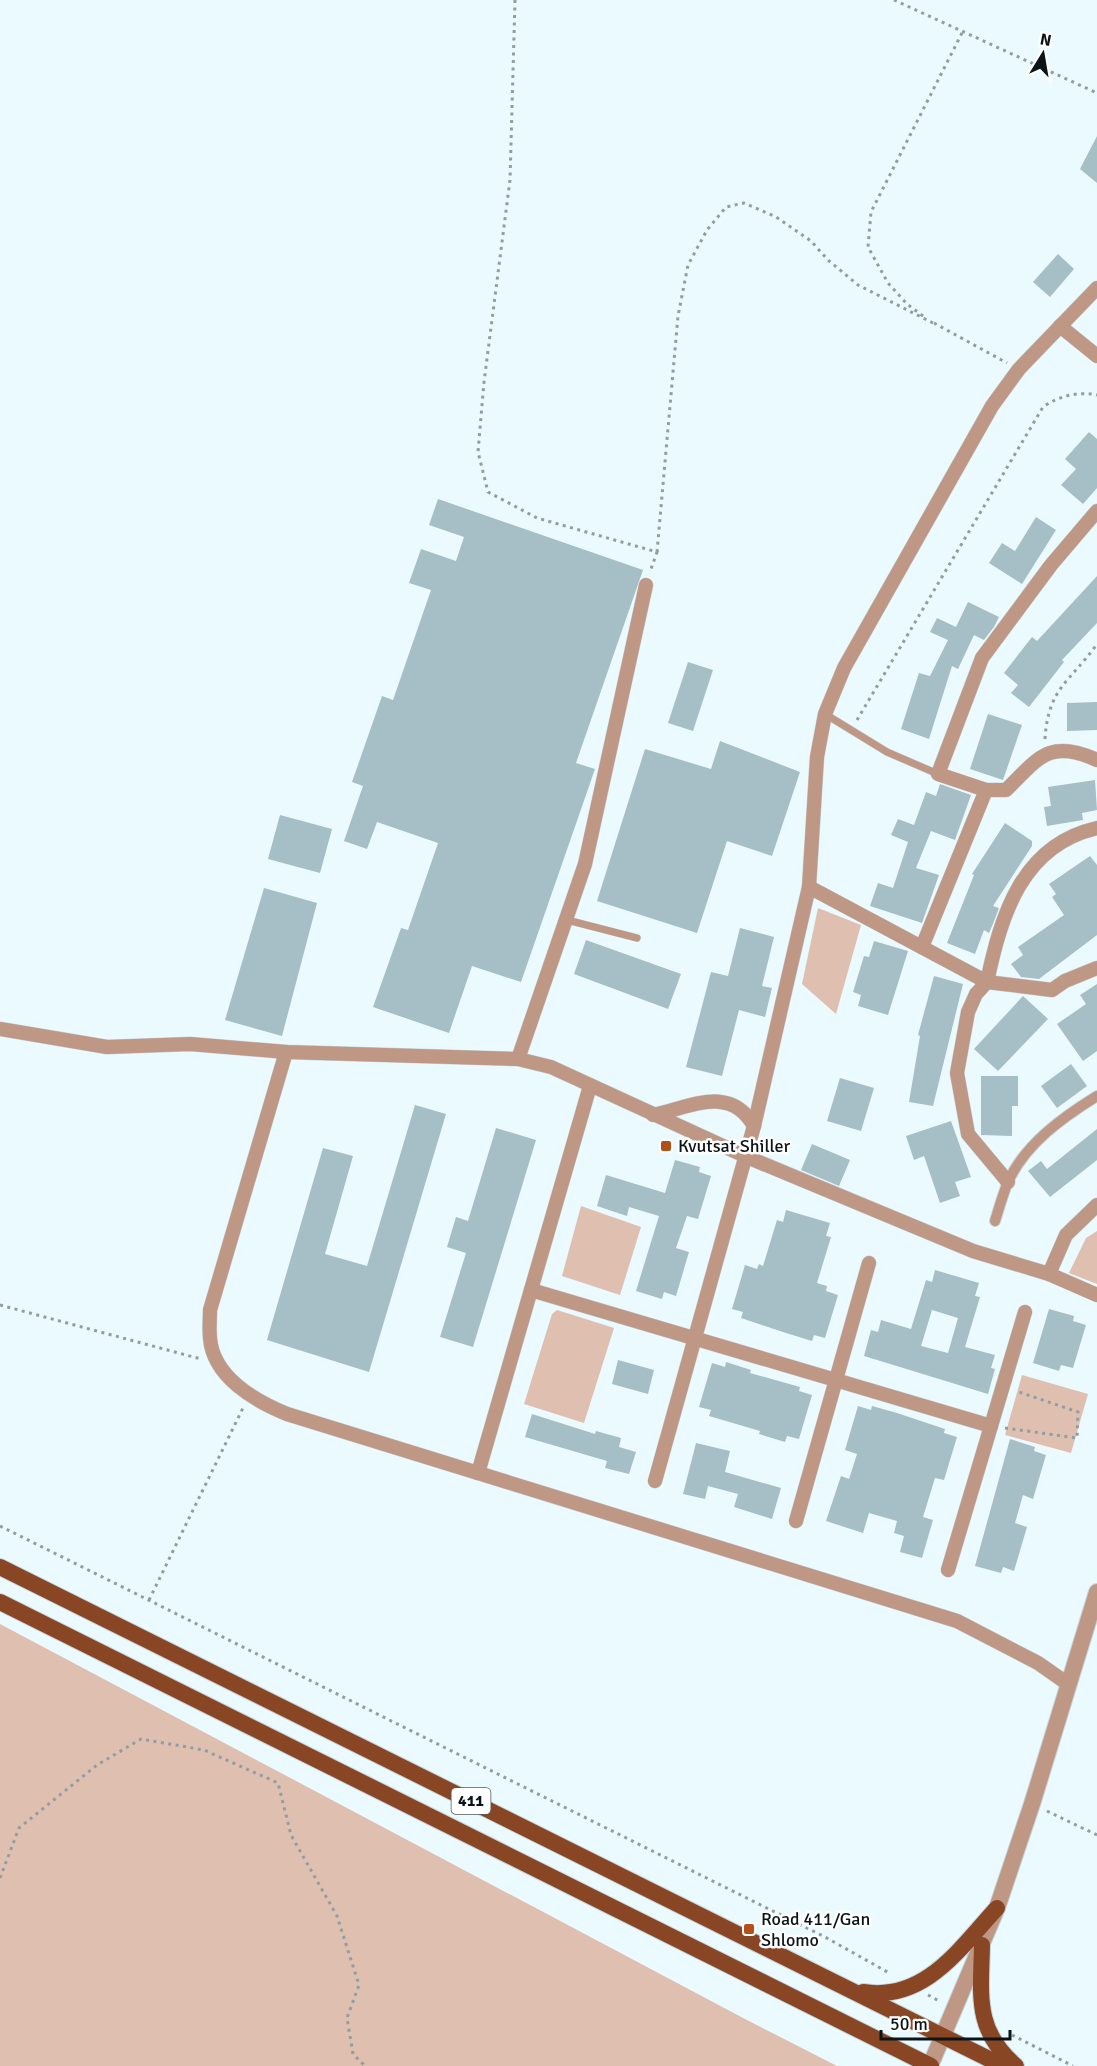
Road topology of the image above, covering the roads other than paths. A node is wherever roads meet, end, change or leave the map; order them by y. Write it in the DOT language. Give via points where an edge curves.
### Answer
graph roads {
  1 [pos="1097,288"];
  2 [pos="1060,326"];
  3 [pos="1097,356"];
  4 [pos="1097,511"];
  5 [pos="646,585"];
  6 [pos="825,714"];
  7 [pos="1097,760"];
  8 [pos="938,774"];
  9 [pos="986,790"];
  10 [pos="1097,828"];
  11 [pos="809,887"];
  12 [pos="567,920"];
  13 [pos="637,938"];
  14 [pos="922,947"];
  15 [pos="1097,968"];
  16 [pos="987,982"];
  17 [pos="0,1029"];
  18 [pos="286,1052"];
  19 [pos="518,1059"];
  20 [pos="590,1086"];
  21 [pos="1097,1096"];
  22 [pos="653,1115"];
  23 [pos="754,1126"];
  24 [pos="747,1157"];
  25 [pos="1008,1182"];
  26 [pos="1097,1205"];
  27 [pos="995,1221"];
  28 [pos="869,1263"];
  29 [pos="1049,1274"];
  30 [pos="531,1290"];
  31 [pos="1097,1295"];
  32 [pos="1025,1312"];
  33 [pos="695,1339"];
  34 [pos="836,1381"];
  35 [pos="991,1426"];
  36 [pos="478,1473"];
  37 [pos="655,1481"];
  38 [pos="796,1521"];
  39 [pos="0,1567"];
  40 [pos="948,1570"];
  41 [pos="1097,1592"];
  42 [pos="0,1602"];
  43 [pos="1068,1683"];
  44 [pos="997,1908"];
  45 [pos="982,1945"];
  46 [pos="849,1990"];
  47 [pos="942,2036"];
  48 [pos="931,2066"];
  49 [pos="1004,2066"];
  50 [pos="1016,2066"];
  1 -- 2 [label="street"];
  2 -- 3 [label="street"];
  2 -- 6 [label="street" via="1019,369 973,437 844,668"];
  4 -- 8 [label="street" via="982,658"];
  5 -- 12 [label="street" via="585,864"];
  6 -- 8 [label="lane" via="887,752"];
  6 -- 11 [label="street" via="817,757"];
  7 -- 9 [label="street" via="1074,753 1044,753 1006,790"];
  8 -- 9 [label="street"];
  9 -- 14 [label="street"];
  10 -- 16 [label="street" via="1080,832 1041,856 1022,881 1006,909"];
  11 -- 14 [label="street"];
  11 -- 23 [label="street"];
  12 -- 13 [label="lane"];
  12 -- 19 [label="street"];
  14 -- 16 [label="street"];
  15 -- 16 [label="street" via="1052,990"];
  16 -- 25 [label="street" via="968,1012 957,1073 968,1134"];
  17 -- 18 [label="street" via="106,1047 190,1044"];
  18 -- 19 [label="street"];
  18 -- 36 [label="street" via="210,1310 210,1340 216,1357 234,1383 260,1403"];
  19 -- 20 [label="street" via="550,1067"];
  20 -- 22 [label="street"];
  20 -- 30 [label="street"];
  21 -- 25 [label="street" via="1043,1136 1020,1161"];
  22 -- 23 [label="street" via="705,1102 732,1103 745,1111"];
  22 -- 24 [label="street"];
  23 -- 24 [label="street"];
  24 -- 29 [label="street" via="973,1251"];
  24 -- 33 [label="street"];
  25 -- 27 [label="street"];
  26 -- 29 [label="street" via="1066,1235"];
  28 -- 34 [label="street"];
  29 -- 31 [label="street"];
  30 -- 33 [label="street"];
  30 -- 36 [label="street"];
  32 -- 35 [label="street"];
  33 -- 34 [label="street"];
  33 -- 37 [label="street"];
  34 -- 35 [label="street"];
  34 -- 38 [label="street"];
  35 -- 40 [label="street"];
  36 -- 43 [label="street" via="957,1621"];
  39 -- 46 [label="main road, 411"];
  41 -- 43 [label="street"];
  42 -- 48 [label="main road, 411"];
  43 -- 44 [label="street"];
  44 -- 45 [label="street"];
  44 -- 46 [label="main road" via="948,1961 911,1988 882,1995"];
  45 -- 47 [label="street"];
  45 -- 50 [label="main road" via="983,2019 998,2050"];
  46 -- 47 [label="main road, 411"];
  47 -- 48 [label="street"];
  47 -- 49 [label="main road, 411"];
}
